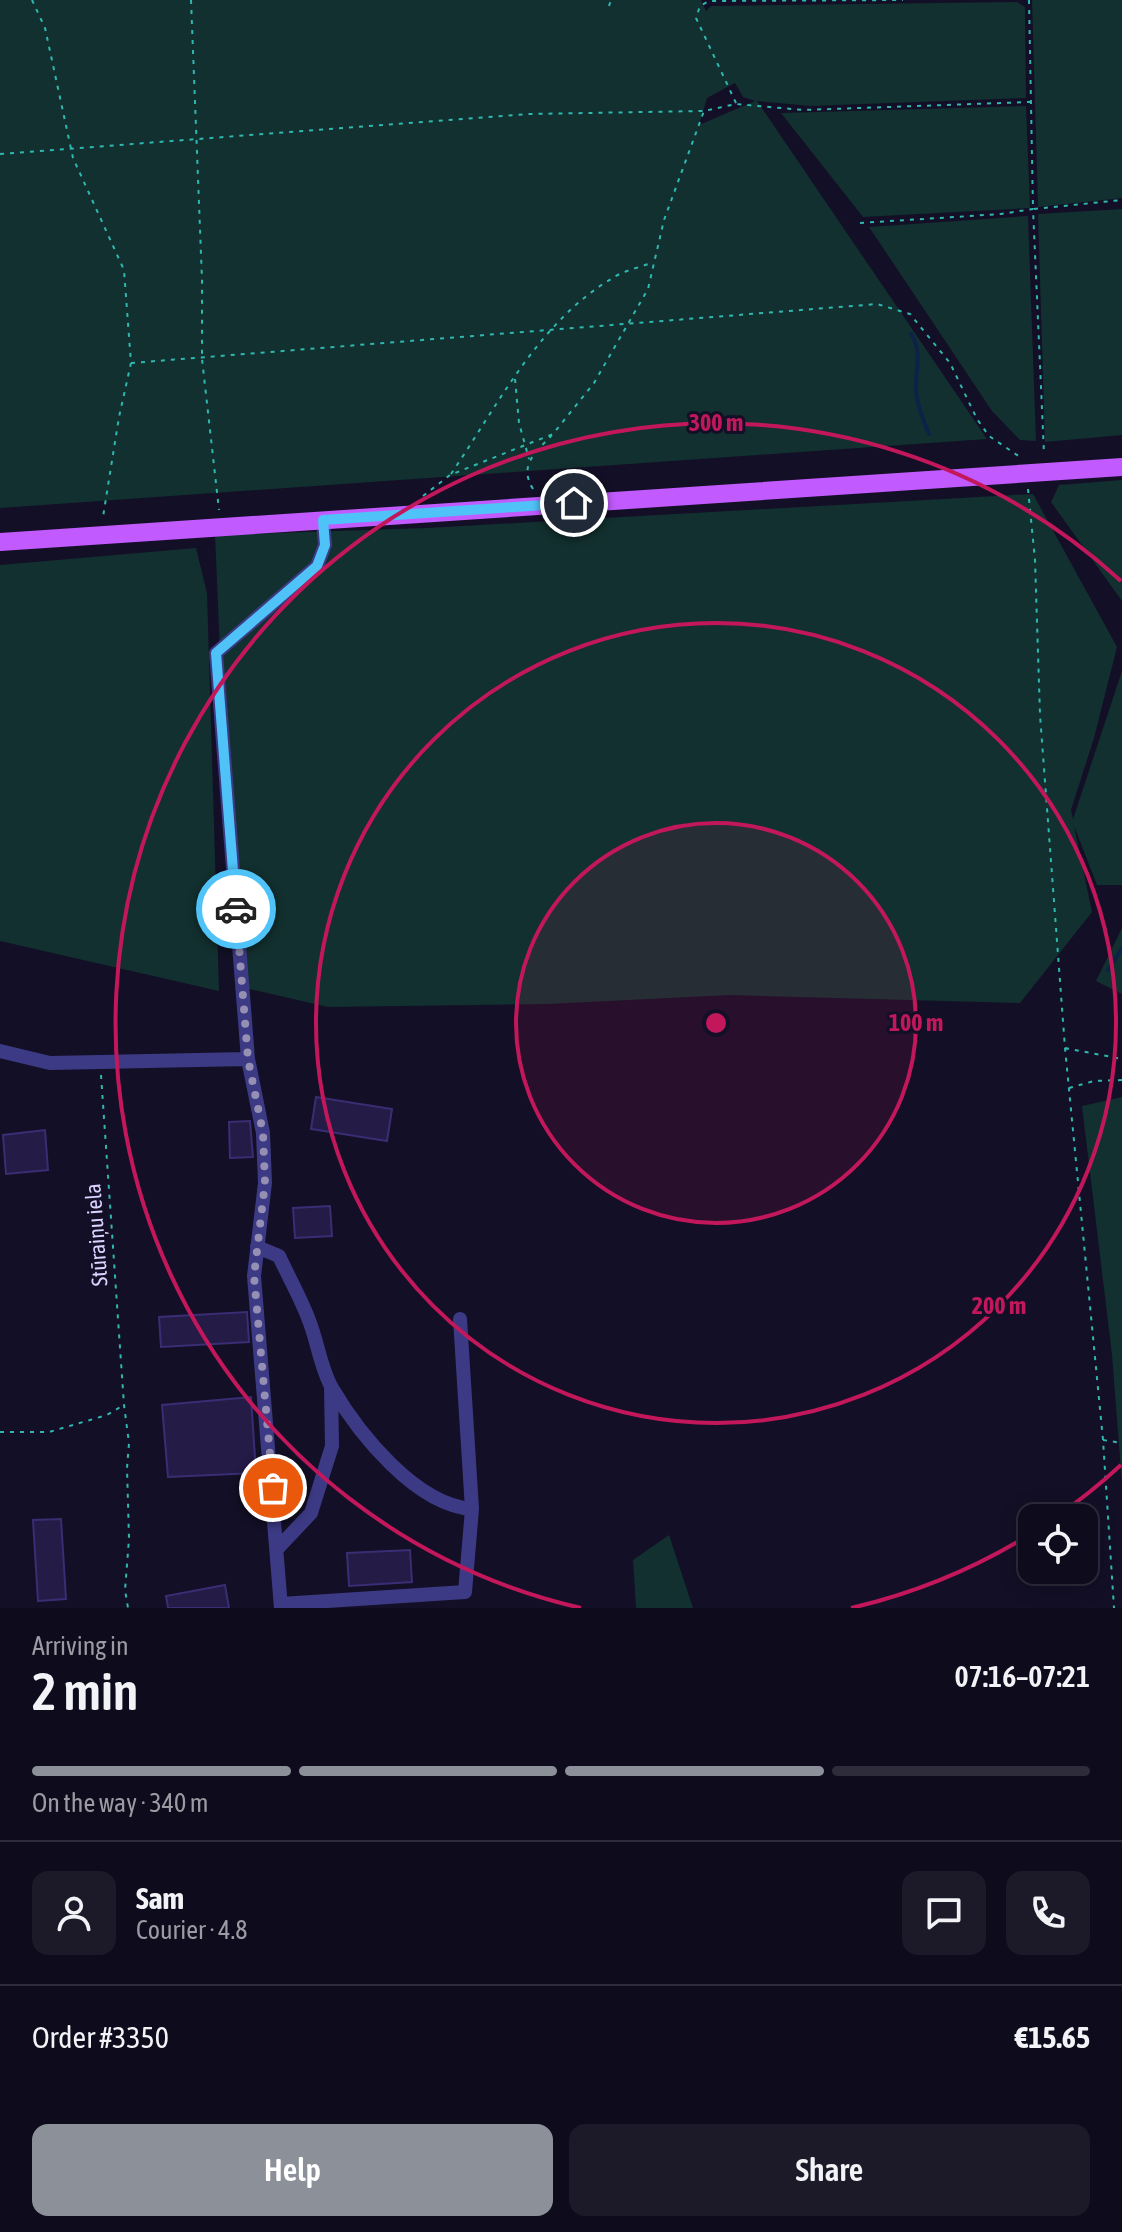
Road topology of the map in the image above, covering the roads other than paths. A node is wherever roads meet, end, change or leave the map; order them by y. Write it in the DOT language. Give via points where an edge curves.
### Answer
graph roads {
  1 [pos="1122,467"];
  2 [pos="323,520"];
  3 [pos="0,542"];
  4 [pos="0,1051"];
  5 [pos="248,1059"];
  6 [pos="257,1247"];
  7 [pos="460,1319"];
  8 [pos="331,1386"];
  9 [pos="472,1509"];
  10 [pos="278,1548"];
  11 [pos="281,1606"];
  1 -- 2 [label="main road"];
  2 -- 3 [label="main road"];
  2 -- 5 [label="street" via="325,545 317,566 216,653"];
  4 -- 5 [label="street" via="50,1063"];
  5 -- 6 [label="street" via="263,1133 265,1183"];
  6 -- 8 [label="street" via="279,1256"];
  6 -- 10 [label="street" via="254,1276"];
  7 -- 9 [label="street"];
  8 -- 9 [label="street" via="370,1440 413,1485 454,1508"];
  8 -- 10 [label="street" via="332,1446 311,1513"];
  9 -- 11 [label="street" via="465,1592"];
  10 -- 11 [label="street"];
}
